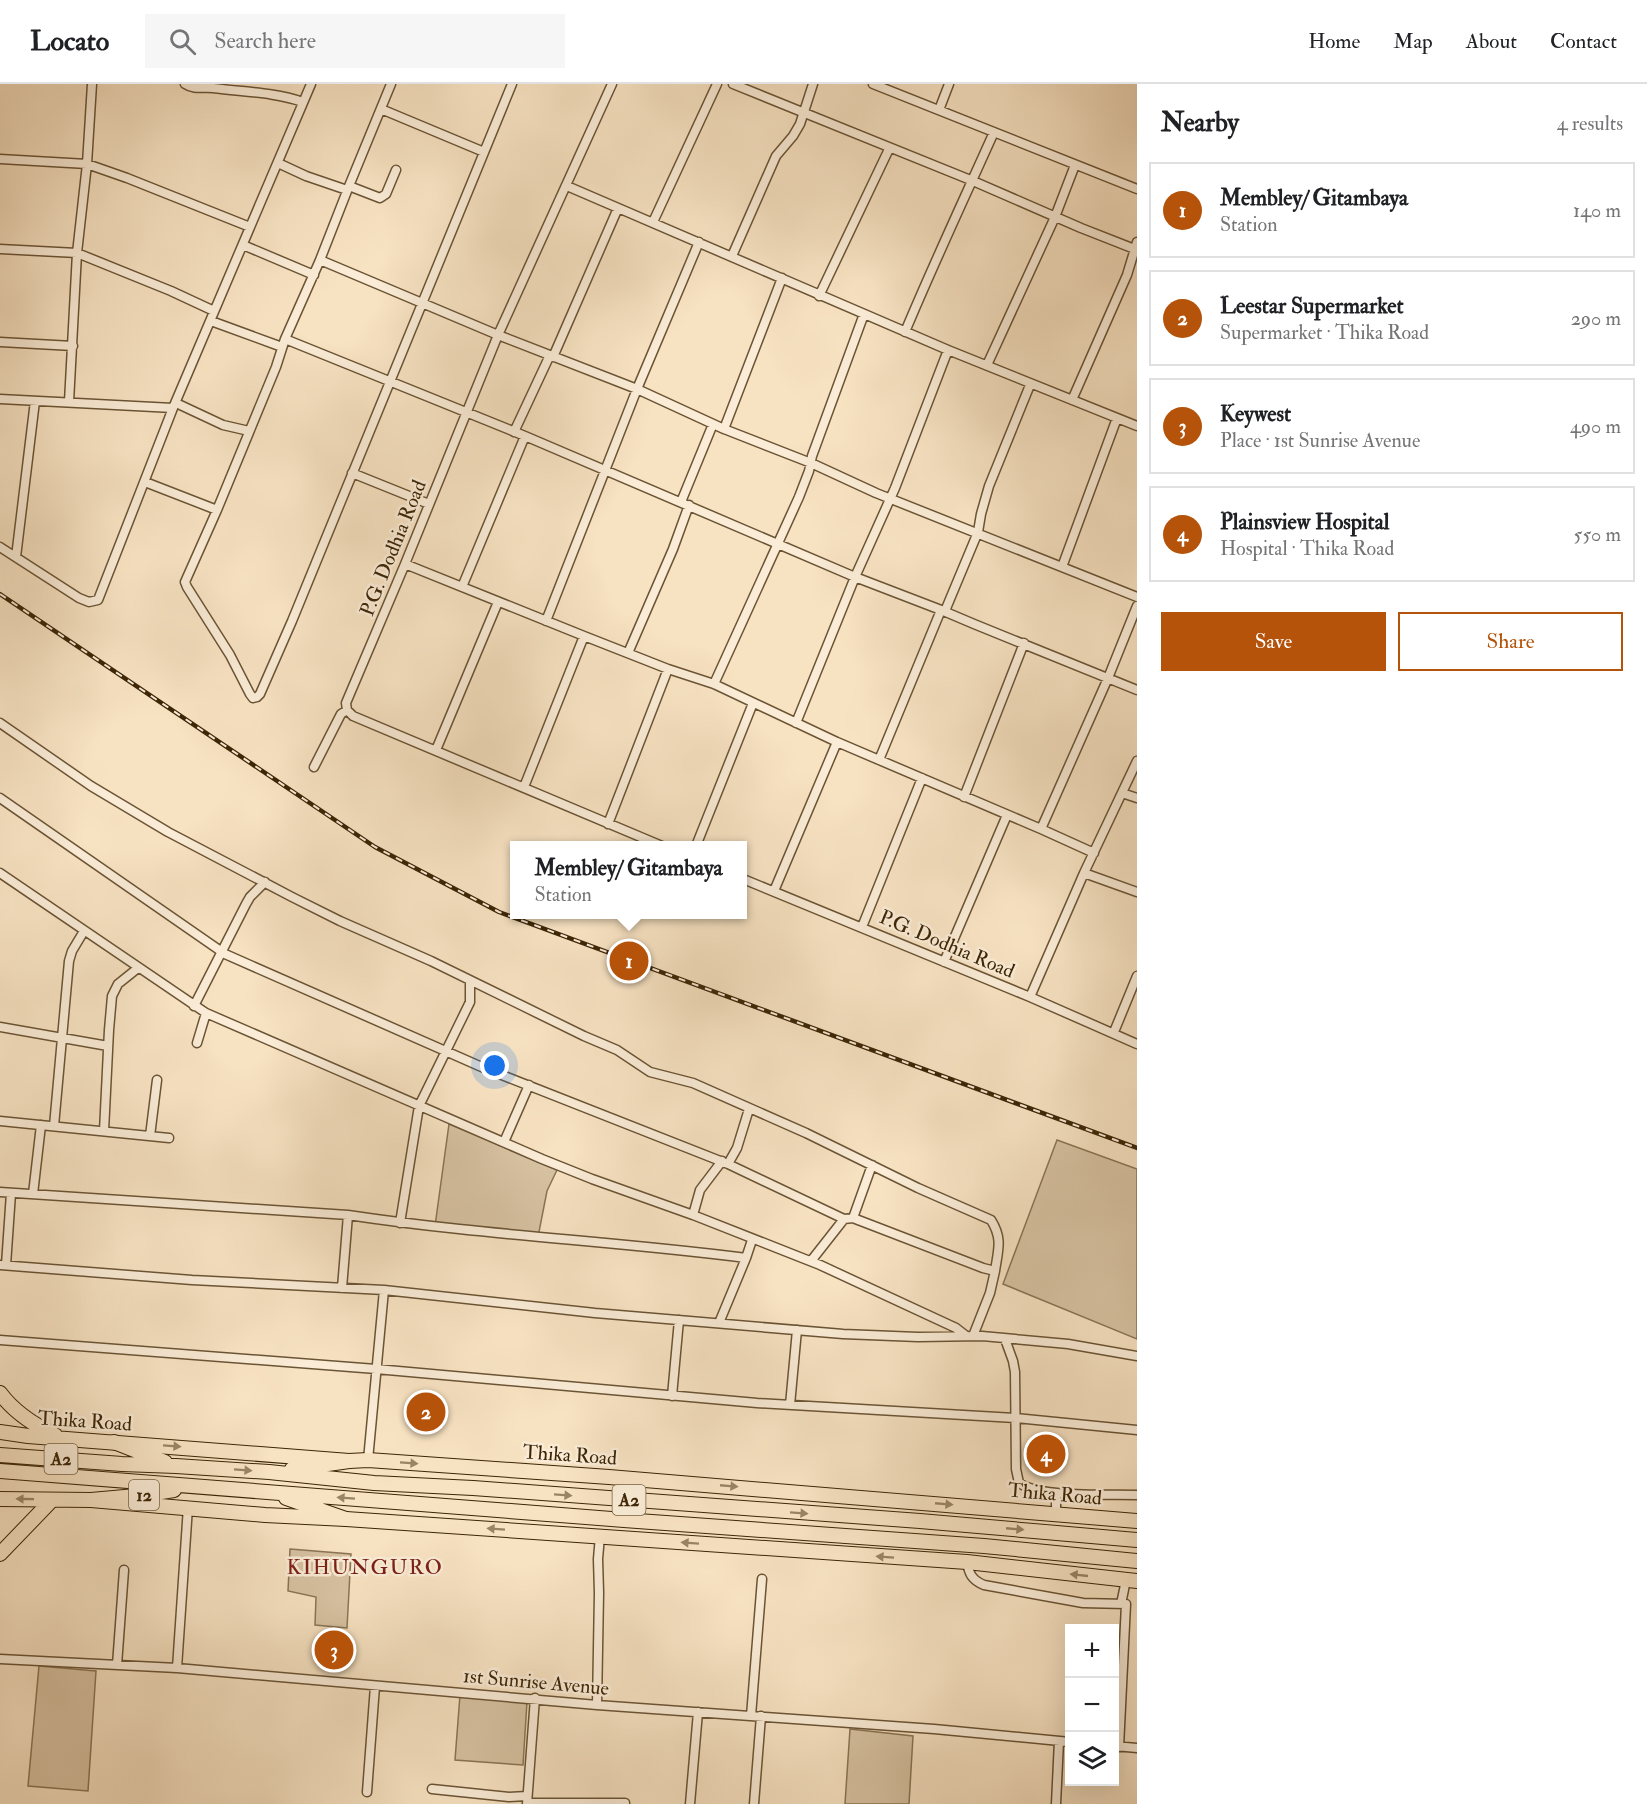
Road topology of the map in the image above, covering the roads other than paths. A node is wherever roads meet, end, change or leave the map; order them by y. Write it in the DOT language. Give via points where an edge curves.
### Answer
graph roads {
  1 [pos="93,84"];
  2 [pos="185,84"];
  3 [pos="311,84"];
  4 [pos="392,84"];
  5 [pos="512,84"];
  6 [pos="612,84"];
  7 [pos="717,84"];
  8 [pos="733,84"];
  9 [pos="813,84"];
  10 [pos="873,84"];
  11 [pos="949,84"];
  12 [pos="303,102"];
  13 [pos="381,109"];
  14 [pos="939,110"];
  15 [pos="803,112"];
  16 [pos="994,132"];
  17 [pos="889,148"];
  18 [pos="484,152"];
  19 [pos="0,159"];
  20 [pos="278,163"];
  21 [pos="87,164"];
  22 [pos="1075,165"];
  23 [pos="396,170"];
  24 [pos="973,181"];
  25 [pos="567,186"];
  26 [pos="348,188"];
  27 [pos="1137,189"];
  28 [pos="618,208"];
  29 [pos="1055,217"];
  30 [pos="653,222"];
  31 [pos="250,227"];
  32 [pos="699,242"];
  33 [pos="243,245"];
  34 [pos="1136,247"];
  35 [pos="0,249"];
  36 [pos="77,253"];
  37 [pos="732,256"];
  38 [pos="320,260"];
  39 [pos="314,275"];
  40 [pos="782,279"];
  41 [pos="819,296"];
  42 [pos="423,303"];
  43 [pos="214,310"];
  44 [pos="864,314"];
  45 [pos="211,321"];
  46 [pos="905,332"];
  47 [pos="498,335"];
  48 [pos="0,342"];
  49 [pos="284,343"];
  50 [pos="73,346"];
  51 [pos="948,351"];
  52 [pos="551,356"];
  53 [pos="987,365"];
  54 [pos="390,380"];
  55 [pos="1030,385"];
  56 [pos="638,389"];
  57 [pos="0,399"];
  58 [pos="35,400"];
  59 [pos="1072,400"];
  60 [pos="69,402"];
  61 [pos="174,405"];
  62 [pos="466,412"];
  63 [pos="1117,418"];
  64 [pos="713,424"];
  65 [pos="1137,426"];
  66 [pos="724,429"];
  67 [pos="249,431"];
  68 [pos="514,432"];
  69 [pos="525,436"];
  70 [pos="811,463"];
  71 [pos="605,470"];
  72 [pos="352,473"];
  73 [pos="145,482"];
  74 [pos="889,498"];
  75 [pos="429,504"];
  76 [pos="685,504"];
  77 [pos="217,510"];
  78 [pos="978,532"];
  79 [pos="777,543"];
  80 [pos="0,547"];
  81 [pos="16,557"];
  82 [pos="405,564"];
  83 [pos="1062,567"];
  84 [pos="855,577"];
  85 [pos="462,587"];
  86 [pos="1137,597"];
  87 [pos="498,602"];
  88 [pos="1137,606"];
  89 [pos="943,610"];
  90 [pos="546,621"];
  91 [pos="584,636"];
  92 [pos="1024,643"];
  93 [pos="628,653"];
  94 [pos="668,669"];
  95 [pos="1108,678"];
  96 [pos="714,684"];
  97 [pos="1137,690"];
  98 [pos="753,703"];
  99 [pos="347,710"];
  100 [pos="0,723"];
  101 [pos="796,723"];
  102 [pos="837,742"];
  103 [pos="436,750"];
  104 [pos="879,760"];
  105 [pos="1137,762"];
  106 [pos="314,767"];
  107 [pos="922,778"];
  108 [pos="524,787"];
  109 [pos="1122,793"];
  110 [pos="964,797"];
  111 [pos="0,798"];
  112 [pos="1137,798"];
  113 [pos="1007,815"];
  114 [pos="608,824"];
  115 [pos="1041,829"];
  116 [pos="650,841"];
  117 [pos="698,841"];
  118 [pos="1094,853"];
  119 [pos="0,873"];
  120 [pos="1084,873"];
  121 [pos="747,881"];
  122 [pos="265,882"];
  123 [pos="774,891"];
  124 [pos="1137,892"];
  125 [pos="862,927"];
  126 [pos="84,931"];
  127 [pos="223,952"];
  128 [pos="944,962"];
  129 [pos="138,968"];
  130 [pos="1137,976"];
  131 [pos="470,981"];
  132 [pos="1030,997"];
  133 [pos="194,1006"];
  134 [pos="206,1013"];
  135 [pos="0,1027"];
  136 [pos="1114,1032"];
  137 [pos="62,1038"];
  138 [pos="197,1043"];
  139 [pos="1137,1044"];
  140 [pos="108,1046"];
  141 [pos="446,1052"];
  142 [pos="157,1080"];
  143 [pos="529,1085"];
  144 [pos="419,1106"];
  145 [pos="749,1109"];
  146 [pos="0,1121"];
  147 [pos="41,1125"];
  148 [pos="54,1126"];
  149 [pos="104,1131"];
  150 [pos="150,1136"];
  151 [pos="169,1138"];
  152 [pos="504,1142"];
  153 [pos="725,1163"];
  154 [pos="872,1165"];
  155 [pos="0,1192"];
  156 [pos="11,1192"];
  157 [pos="33,1194"];
  158 [pos="348,1215"];
  159 [pos="693,1215"];
  160 [pos="848,1219"];
  161 [pos="400,1223"];
  162 [pos="752,1240"];
  163 [pos="746,1258"];
  164 [pos="811,1261"];
  165 [pos="3,1265"];
  166 [pos="995,1271"];
  167 [pos="342,1288"];
  168 [pos="384,1290"];
  169 [pos="938,1319"];
  170 [pos="679,1320"];
  171 [pos="719,1323"];
  172 [pos="797,1330"];
  173 [pos="969,1335"];
  174 [pos="938,1337"];
  175 [pos="1005,1339"];
  176 [pos="0,1340"];
  177 [pos="1137,1356"];
  178 [pos="376,1369"];
  179 [pos="0,1393"];
  180 [pos="672,1396"];
  181 [pos="790,1405"];
  182 [pos="1015,1418"];
  183 [pos="1137,1430"];
  184 [pos="0,1432"];
  185 [pos="61,1438"];
  186 [pos="114,1442"];
  187 [pos="0,1455"];
  188 [pos="368,1460"];
  189 [pos="349,1461"];
  190 [pos="176,1466"];
  191 [pos="0,1471"];
  192 [pos="269,1472"];
  193 [pos="197,1486"];
  194 [pos="267,1492"];
  195 [pos="1056,1492"];
  196 [pos="1137,1495"];
  197 [pos="0,1499"];
  198 [pos="52,1500"];
  199 [pos="91,1500"];
  200 [pos="188,1507"];
  201 [pos="505,1510"];
  202 [pos="1056,1513"];
  203 [pos="346,1519"];
  204 [pos="1137,1521"];
  205 [pos="549,1533"];
  206 [pos="600,1536"];
  207 [pos="1137,1540"];
  208 [pos="0,1554"];
  209 [pos="1137,1561"];
  210 [pos="967,1562"];
  211 [pos="124,1570"];
  212 [pos="762,1579"];
  213 [pos="1132,1581"];
  214 [pos="1121,1604"];
  215 [pos="0,1659"];
  216 [pos="117,1665"];
  217 [pos="177,1668"];
  218 [pos="375,1686"];
  219 [pos="535,1698"];
  220 [pos="597,1705"];
  221 [pos="698,1712"];
  222 [pos="756,1716"];
  223 [pos="1118,1732"];
  224 [pos="1059,1741"];
  225 [pos="1065,1742"];
  226 [pos="1119,1746"];
  227 [pos="1137,1748"];
  228 [pos="432,1789"];
  229 [pos="367,1792"];
  230 [pos="527,1801"];
  231 [pos="625,1803"];
  232 [pos="690,1804"];
  233 [pos="754,1804"];
  234 [pos="1056,1804"];
  1 -- 21 [label="street"];
  2 -- 12 [label="street" via="192,88 275,94"];
  3 -- 12 [label="street"];
  4 -- 13 [label="street"];
  5 -- 18 [label="street"];
  6 -- 25 [label="street, P.G. Dodhia Road"];
  7 -- 30 [label="street"];
  8 -- 15 [label="street"];
  9 -- 15 [label="street"];
  10 -- 14 [label="street"];
  11 -- 14 [label="street"];
  12 -- 20 [label="street"];
  13 -- 18 [label="street"];
  13 -- 26 [label="street"];
  14 -- 16 [label="street"];
  15 -- 17 [label="street"];
  15 -- 37 [label="street" via="793,136 776,156"];
  16 -- 22 [label="street"];
  16 -- 24 [label="street"];
  17 -- 24 [label="street"];
  17 -- 41 [label="street"];
  18 -- 42 [label="street"];
  19 -- 21 [label="street"];
  20 -- 26 [label="street"];
  20 -- 31 [label="street"];
  21 -- 31 [label="street"];
  21 -- 36 [label="street"];
  22 -- 27 [label="street"];
  22 -- 29 [label="street"];
  23 -- 26 [label="street" via="386,194 380,198"];
  24 -- 29 [label="street"];
  24 -- 46 [label="street"];
  25 -- 28 [label="street"];
  25 -- 47 [label="street, P.G. Dodhia Road"];
  26 -- 38 [label="street"];
  28 -- 30 [label="street"];
  28 -- 52 [label="street"];
  29 -- 34 [label="street" via="1129,248"];
  29 -- 53 [label="street"];
  30 -- 32 [label="street"];
  31 -- 33 [label="street"];
  32 -- 37 [label="street"];
  32 -- 56 [label="street"];
  33 -- 39 [label="street"];
  33 -- 43 [label="street"];
  34 -- 59 [label="street"];
  35 -- 36 [label="street"];
  36 -- 43 [label="street"];
  36 -- 50 [label="street"];
  37 -- 40 [label="street"];
  38 -- 39 [label="street"];
  38 -- 42 [label="street"];
  39 -- 49 [label="street"];
  40 -- 41 [label="street"];
  40 -- 66 [label="street"];
  41 -- 44 [label="street"];
  42 -- 47 [label="street"];
  42 -- 54 [label="street"];
  43 -- 45 [label="street"];
  44 -- 46 [label="street"];
  44 -- 70 [label="street"];
  45 -- 49 [label="street"];
  45 -- 61 [label="street"];
  46 -- 51 [label="street"];
  47 -- 52 [label="street"];
  47 -- 62 [label="street, P.G. Dodhia Road"];
  48 -- 50 [label="street"];
  49 -- 54 [label="street"];
  49 -- 67 [label="street"];
  50 -- 60 [label="street"];
  51 -- 53 [label="street"];
  51 -- 74 [label="street"];
  52 -- 56 [label="street"];
  52 -- 68 [label="street"];
  53 -- 55 [label="street"];
  54 -- 62 [label="street"];
  54 -- 72 [label="street"];
  55 -- 59 [label="street"];
  55 -- 78 [label="street" via="989,486"];
  56 -- 64 [label="street"];
  56 -- 71 [label="street"];
  57 -- 58 [label="street"];
  58 -- 60 [label="street"];
  58 -- 81 [label="street"];
  59 -- 63 [label="street"];
  60 -- 61 [label="street"];
  61 -- 67 [label="street"];
  61 -- 73 [label="street"];
  62 -- 68 [label="street"];
  62 -- 75 [label="street, P.G. Dodhia Road"];
  63 -- 65 [label="street"];
  63 -- 83 [label="street"];
  64 -- 66 [label="street"];
  64 -- 76 [label="street"];
  66 -- 70 [label="street"];
  67 -- 77 [label="street"];
  68 -- 69 [label="street"];
  69 -- 71 [label="street"];
  69 -- 85 [label="street"];
  70 -- 74 [label="street"];
  70 -- 79 [label="street"];
  71 -- 76 [label="street"];
  71 -- 90 [label="street"];
  72 -- 75 [label="street"];
  72 -- 77 [label="street" via="256,698 186,585"];
  73 -- 77 [label="street"];
  73 -- 81 [label="street" via="96,602 79,598"];
  74 -- 78 [label="street"];
  74 -- 84 [label="street"];
  75 -- 82 [label="street, P.G. Dodhia Road"];
  76 -- 79 [label="street"];
  76 -- 93 [label="street" via="672,549"];
  78 -- 83 [label="street"];
  78 -- 89 [label="street"];
  79 -- 84 [label="street"];
  79 -- 96 [label="street"];
  80 -- 81 [label="street"];
  82 -- 85 [label="street"];
  82 -- 99 [label="street, P.G. Dodhia Road" via="346,703"];
  83 -- 86 [label="street"];
  84 -- 89 [label="street"];
  84 -- 101 [label="street"];
  85 -- 87 [label="street"];
  87 -- 90 [label="street"];
  87 -- 103 [label="street"];
  88 -- 95 [label="street"];
  89 -- 92 [label="street"];
  89 -- 104 [label="street"];
  90 -- 91 [label="street"];
  91 -- 93 [label="street"];
  91 -- 108 [label="street"];
  92 -- 95 [label="street"];
  92 -- 110 [label="street"];
  93 -- 94 [label="street"];
  94 -- 96 [label="street"];
  94 -- 114 [label="street"];
  95 -- 97 [label="street"];
  95 -- 115 [label="street"];
  96 -- 98 [label="street"];
  98 -- 101 [label="street"];
  98 -- 117 [label="street"];
  99 -- 103 [label="street" via="353,716"];
  99 -- 106 [label="street, P.G. Dodhia Road" via="341,714"];
  100 -- 122 [label="street" via="91,786 168,832"];
  101 -- 102 [label="street"];
  102 -- 104 [label="street"];
  102 -- 123 [label="street"];
  103 -- 108 [label="street"];
  104 -- 107 [label="street"];
  105 -- 109 [label="street"];
  107 -- 110 [label="street"];
  107 -- 125 [label="street"];
  108 -- 114 [label="street"];
  109 -- 112 [label="street"];
  109 -- 118 [label="street"];
  110 -- 113 [label="street"];
  111 -- 127 [label="street"];
  113 -- 115 [label="street"];
  113 -- 128 [label="street"];
  114 -- 116 [label="street"];
  115 -- 118 [label="street"];
  118 -- 120 [label="street"];
  119 -- 126 [label="street"];
  120 -- 124 [label="street"];
  120 -- 132 [label="street"];
  121 -- 123 [label="street, P.G. Dodhia Road"];
  122 -- 127 [label="street" via="250,897"];
  122 -- 131 [label="street"];
  123 -- 125 [label="street, P.G. Dodhia Road"];
  125 -- 128 [label="street, P.G. Dodhia Road"];
  126 -- 129 [label="street"];
  126 -- 137 [label="street" via="69,961"];
  127 -- 133 [label="street"];
  127 -- 141 [label="street"];
  128 -- 132 [label="street, P.G. Dodhia Road"];
  129 -- 133 [label="street"];
  129 -- 140 [label="street" via="118,984 112,996"];
  130 -- 136 [label="street"];
  131 -- 141 [label="street" via="470,1002"];
  131 -- 145 [label="street" via="617,1050 650,1072 693,1083"];
  132 -- 136 [label="street, P.G. Dodhia Road"];
  133 -- 134 [label="street"];
  134 -- 138 [label="street"];
  134 -- 144 [label="street"];
  135 -- 137 [label="street"];
  136 -- 139 [label="street, P.G. Dodhia Road"];
  137 -- 140 [label="street"];
  137 -- 148 [label="street"];
  140 -- 149 [label="street"];
  141 -- 143 [label="street"];
  141 -- 144 [label="street"];
  142 -- 150 [label="street"];
  143 -- 152 [label="street"];
  143 -- 153 [label="street"];
  144 -- 152 [label="street"];
  144 -- 161 [label="street"];
  145 -- 153 [label="street" via="739,1142"];
  145 -- 154 [label="street"];
  146 -- 147 [label="street"];
  147 -- 148 [label="street"];
  147 -- 157 [label="street"];
  148 -- 149 [label="street"];
  149 -- 150 [label="street"];
  150 -- 151 [label="street"];
  152 -- 159 [label="street"];
  153 -- 159 [label="street" via="700,1190"];
  153 -- 160 [label="street"];
  154 -- 160 [label="street"];
  154 -- 166 [label="street" via="992,1220 999,1238"];
  155 -- 156 [label="street"];
  156 -- 157 [label="street"];
  156 -- 165 [label="street"];
  157 -- 158 [label="street"];
  158 -- 161 [label="street"];
  158 -- 167 [label="street"];
  159 -- 162 [label="street"];
  160 -- 164 [label="street"];
  160 -- 166 [label="street"];
  161 -- 163 [label="street"];
  162 -- 163 [label="street"];
  162 -- 164 [label="street"];
  163 -- 171 [label="street"];
  164 -- 169 [label="street"];
  165 -- 167 [label="street"];
  166 -- 173 [label="street" via="990,1293"];
  167 -- 168 [label="street"];
  168 -- 170 [label="street"];
  168 -- 178 [label="street"];
  169 -- 173 [label="street"];
  169 -- 174 [label="street"];
  170 -- 171 [label="street"];
  170 -- 180 [label="street"];
  171 -- 172 [label="street"];
  172 -- 174 [label="street"];
  172 -- 181 [label="street"];
  173 -- 174 [label="street"];
  173 -- 175 [label="street"];
  175 -- 177 [label="street" via="1068,1344"];
  175 -- 182 [label="street" via="1015,1372"];
  176 -- 178 [label="street"];
  178 -- 180 [label="street"];
  178 -- 188 [label="street"];
  179 -- 185 [label="main road" via="21,1415"];
  180 -- 181 [label="street"];
  181 -- 182 [label="street"];
  182 -- 183 [label="street"];
  182 -- 195 [label="street" via="1018,1483"];
  184 -- 185 [label="main road, Thika Road"];
  185 -- 186 [label="main road, Thika Road"];
  186 -- 189 [label="main road, Thika Road, one-way"];
  186 -- 190 [label="main road"];
  187 -- 190 [label="main road, Thika Road / A2"];
  188 -- 189 [label="main road, Thika Road"];
  188 -- 202 [label="main road, Thika Road, one-way"];
  189 -- 192 [label="main road"];
  190 -- 192 [label="main road, Thika Road / A2, one-way"];
  191 -- 193 [label="main road, A2"];
  192 -- 207 [label="main road, Thika Road / A2, one-way"];
  193 -- 194 [label="main road, A2"];
  193 -- 199 [label="main road, 12"];
  201 -- 194 [label="main road, A2, one-way"];
  194 -- 203 [label="main road"];
  195 -- 196 [label="street"];
  195 -- 202 [label="street"];
  198 -- 197 [label="main road, one-way"];
  198 -- 199 [label="main road"];
  198 -- 208 [label="main road"];
  199 -- 200 [label="main road"];
  200 -- 203 [label="main road"];
  200 -- 217 [label="street"];
  201 -- 205 [label="main road"];
  201 -- 209 [label="main road, A2"];
  202 -- 204 [label="main road, Thika Road"];
  205 -- 203 [label="main road, one-way"];
  205 -- 206 [label="main road"];
  210 -- 206 [label="main road, one-way"];
  206 -- 220 [label="street"];
  213 -- 210 [label="main road, one-way"];
  210 -- 214 [label="street" via="969,1574 984,1585 1083,1602"];
  211 -- 216 [label="street"];
  212 -- 222 [label="street"];
  213 -- 214 [label="street"];
  214 -- 223 [label="street" via="1126,1604"];
  215 -- 216 [label="street, 1st Sunrise Avenue"];
  216 -- 217 [label="street, 1st Sunrise Avenue"];
  217 -- 218 [label="street, 1st Sunrise Avenue"];
  218 -- 219 [label="street, 1st Sunrise Avenue"];
  218 -- 229 [label="street"];
  219 -- 220 [label="street, 1st Sunrise Avenue"];
  219 -- 230 [label="street"];
  220 -- 221 [label="street, 1st Sunrise Avenue"];
  221 -- 222 [label="street, 1st Sunrise Avenue"];
  221 -- 232 [label="street"];
  222 -- 224 [label="street, 1st Sunrise Avenue"];
  222 -- 233 [label="street"];
  224 -- 225 [label="street, 1st Sunrise Avenue"];
  224 -- 234 [label="street"];
  226 -- 227 [label="street"];
  228 -- 230 [label="street"];
  230 -- 231 [label="street"];
}
